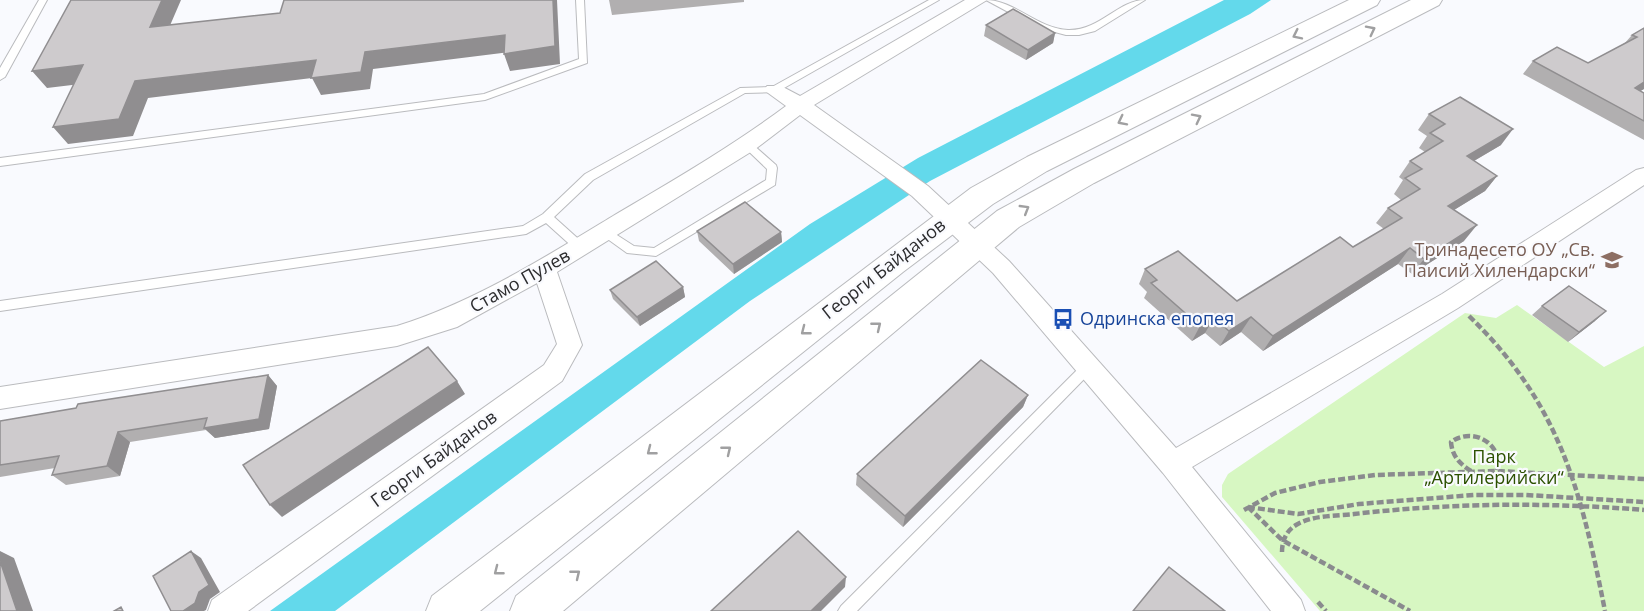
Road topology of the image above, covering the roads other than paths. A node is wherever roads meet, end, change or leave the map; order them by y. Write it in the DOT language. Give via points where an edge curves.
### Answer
graph roads {
  1 [pos="43,0"];
  2 [pos="579,0"];
  3 [pos="935,0"];
  4 [pos="978,0"];
  5 [pos="990,0"];
  6 [pos="1141,0"];
  7 [pos="1368,0"];
  8 [pos="1430,0"];
  9 [pos="0,77"];
  10 [pos="774,90"];
  11 [pos="801,105"];
  12 [pos="747,144"];
  13 [pos="0,162"];
  14 [pos="1644,176"];
  15 [pos="547,217"];
  16 [pos="950,218"];
  17 [pos="606,232"];
  18 [pos="978,243"];
  19 [pos="580,247"];
  20 [pos="544,269"];
  21 [pos="0,306"];
  22 [pos="1088,367"];
  23 [pos="0,398"];
  24 [pos="1173,464"];
  25 [pos="1301,603"];
  26 [pos="223,611"];
  27 [pos="447,611"];
  28 [pos="531,611"];
  29 [pos="846,611"];
  1 -- 9 [label="lane"];
  2 -- 13 [label="lane" via="584,61 485,97"];
  3 -- 10 [label="lane"];
  4 -- 11 [label="street, Стамо Пулев"];
  5 -- 6 [label="lane" via="1045,28 1071,32 1090,30"];
  7 -- 16 [label="main road, Георги Байданов, one-way" via="1036,164"];
  18 -- 8 [label="main road, one-way" via="1008,219 1084,176"];
  10 -- 11 [label="street"];
  10 -- 15 [label="lane" via="743,90 589,177"];
  11 -- 12 [label="street, Стамо Пулев"];
  11 -- 16 [label="street" via="920,191"];
  12 -- 17 [label="street, Стамо Пулев"];
  12 -- 17 [label="lane" via="772,168 771,182 656,252 631,250"];
  14 -- 24 [label="street" via="1450,301"];
  15 -- 19 [label="lane"];
  15 -- 21 [label="lane" via="526,230"];
  16 -- 18 [label="street"];
  16 -- 27 [label="main road, Георги Байданов, one-way"];
  17 -- 19 [label="street, Стамо Пулев"];
  18 -- 22 [label="street"];
  28 -- 18 [label="main road, one-way"];
  19 -- 20 [label="street, Стамо Пулев"];
  20 -- 23 [label="street, Стамо Пулев" via="448,320 397,336"];
  20 -- 26 [label="street, Георги Байданов" via="570,345 553,373"];
  22 -- 24 [label="street"];
  22 -- 29 [label="lane"];
  24 -- 25 [label="street" via="1222,529"];
}
